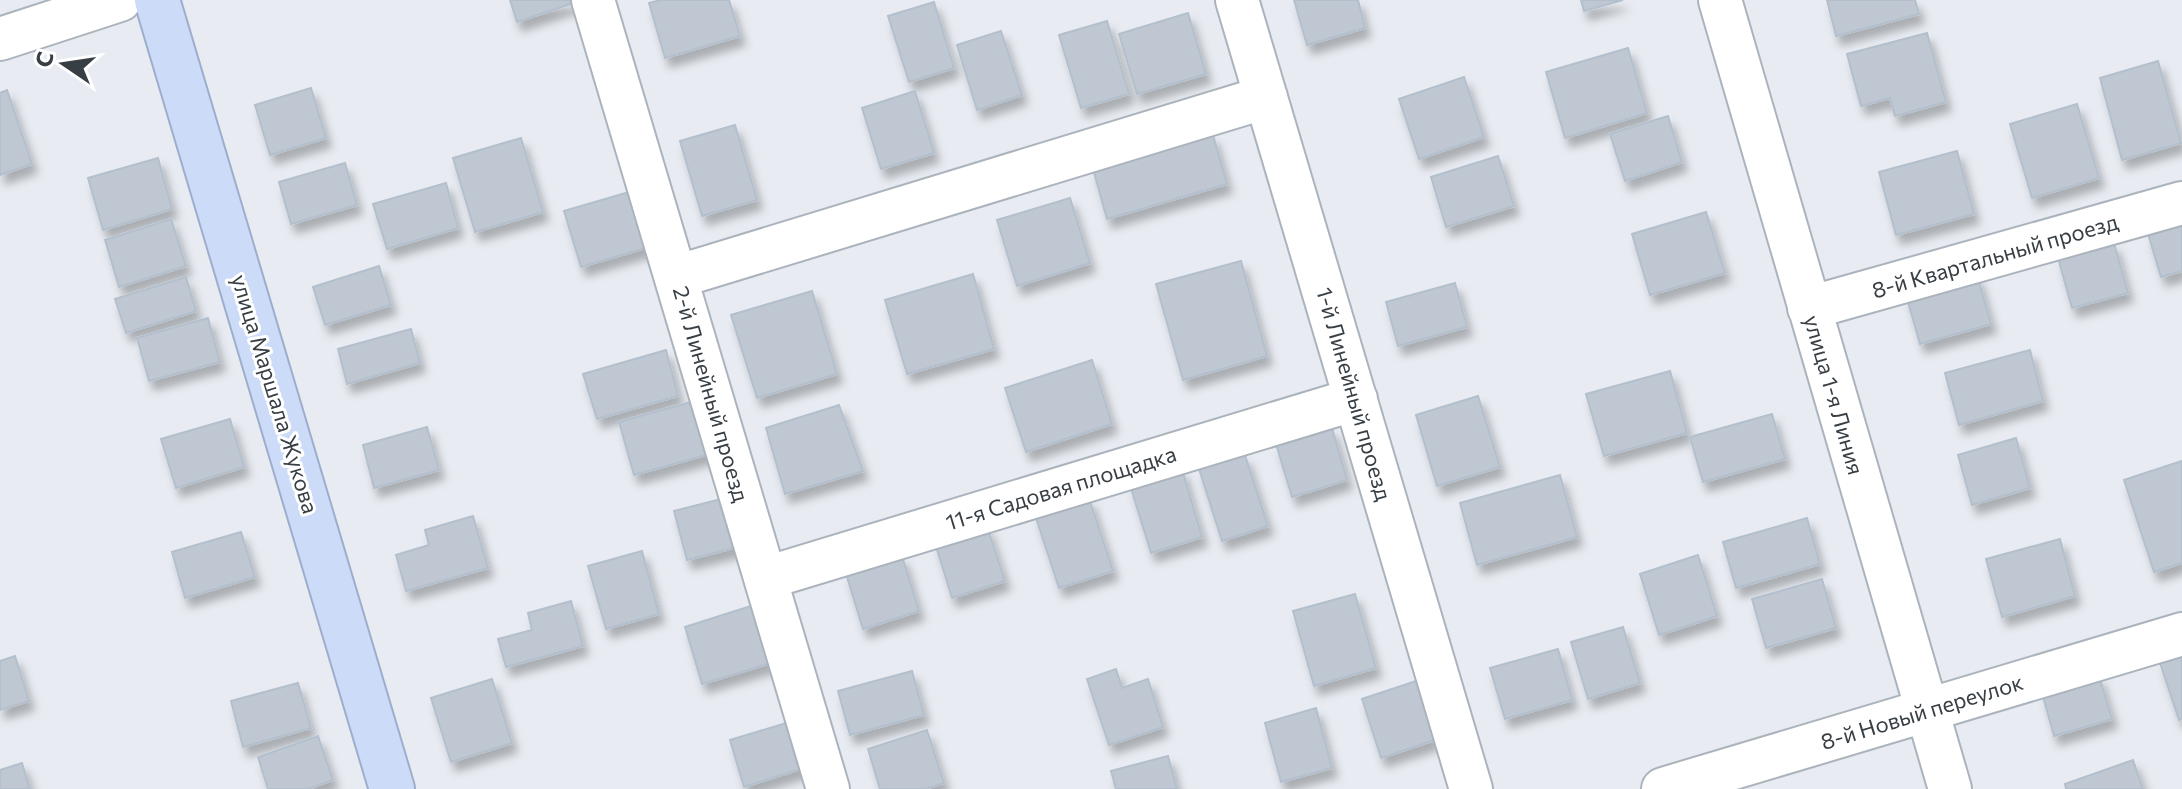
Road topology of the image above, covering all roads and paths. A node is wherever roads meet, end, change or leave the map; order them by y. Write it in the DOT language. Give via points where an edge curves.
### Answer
graph roads {
  1 [pos="120,0"];
  2 [pos="157,0"];
  3 [pos="593,0"];
  4 [pos="1237,0"];
  5 [pos="1720,0"];
  6 [pos="0,39"];
  7 [pos="1266,97"];
  8 [pos="2182,203"];
  9 [pos="676,277"];
  10 [pos="1809,308"];
  11 [pos="1356,399"];
  12 [pos="766,578"];
  13 [pos="2182,634"];
  14 [pos="1927,711"];
  15 [pos="392,789"];
  16 [pos="828,789"];
  17 [pos="1471,789"];
  18 [pos="1663,789"];
  19 [pos="1950,789"];
  1 -- 6 [label="street"];
  2 -- 15 [label="main road, улица Маршала Жукова"];
  3 -- 9 [label="street, 2-й Линейный проезд"];
  4 -- 7 [label="street, 1-й Линейный проезд"];
  5 -- 10 [label="street, улица 1-я Линия"];
  7 -- 9 [label="street"];
  7 -- 11 [label="street, 1-й Линейный проезд"];
  8 -- 10 [label="street, 8-й Квартальный проезд"];
  9 -- 12 [label="street, 2-й Линейный проезд"];
  10 -- 14 [label="street, улица 1-я Линия"];
  11 -- 12 [label="street, 11-я Садовая площадка"];
  11 -- 17 [label="street, 1-й Линейный проезд"];
  12 -- 16 [label="street, 2-й Линейный проезд"];
  13 -- 14 [label="street, 8-й Новый переулок"];
  14 -- 18 [label="street, 8-й Новый переулок"];
  14 -- 19 [label="street, улица 1-я Линия"];
}
